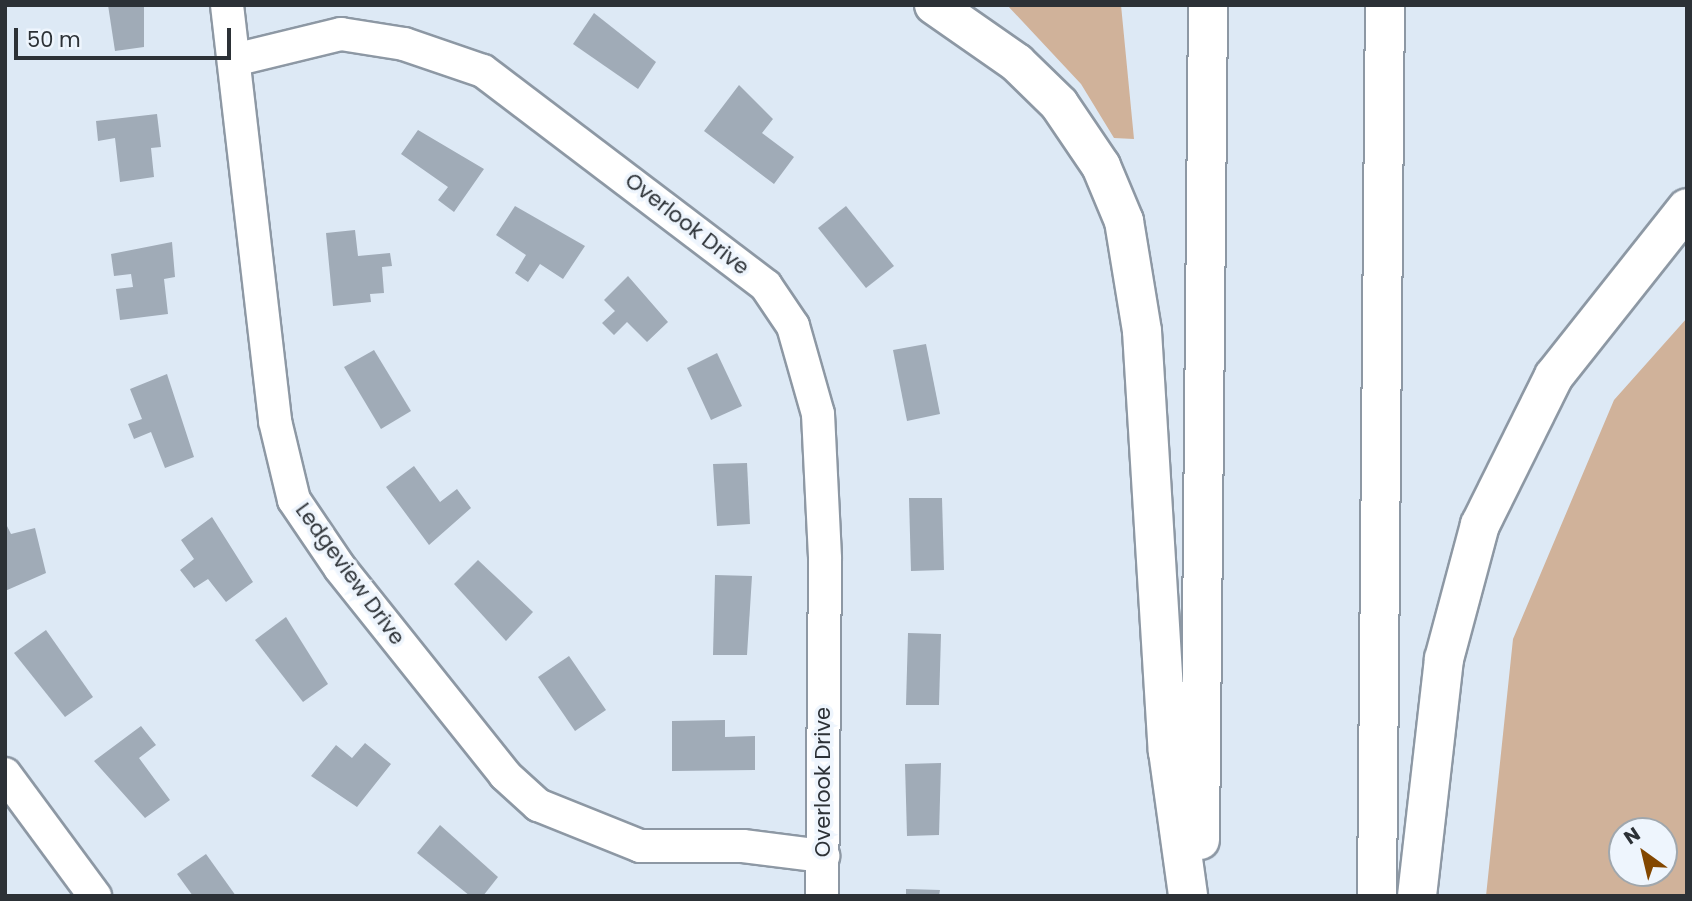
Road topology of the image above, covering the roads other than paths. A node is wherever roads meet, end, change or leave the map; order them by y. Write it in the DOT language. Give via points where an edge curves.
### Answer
graph roads {
  1 [pos="227,5"];
  2 [pos="934,5"];
  3 [pos="1208,5"];
  4 [pos="1385,5"];
  5 [pos="234,60"];
  6 [pos="1687,208"];
  7 [pos="5,774"];
  8 [pos="823,856"];
  9 [pos="95,896"];
  10 [pos="822,896"];
  11 [pos="1188,896"];
  12 [pos="1199,896"];
  13 [pos="1377,896"];
  14 [pos="1418,896"];
  1 -- 5 [label="street, Ledgeview Drive"];
  2 -- 11 [label="highway" via="1017,62 1053,97 1096,158 1124,221 1143,344 1168,751"];
  3 -- 12 [label="highway"];
  4 -- 13 [label="highway"];
  5 -- 8 [label="street, Ledgeview Drive" via="275,421 294,500 340,568 505,775 538,805 640,846 743,846"];
  5 -- 8 [label="street, Overlook Drive" via="341,34 404,44 483,71 766,286 793,326 818,414 825,559"];
  6 -- 14 [label="highway" via="1554,376 1488,504 1444,659"];
  7 -- 9 [label="street"];
  8 -- 10 [label="street, Overlook Drive"];
}
